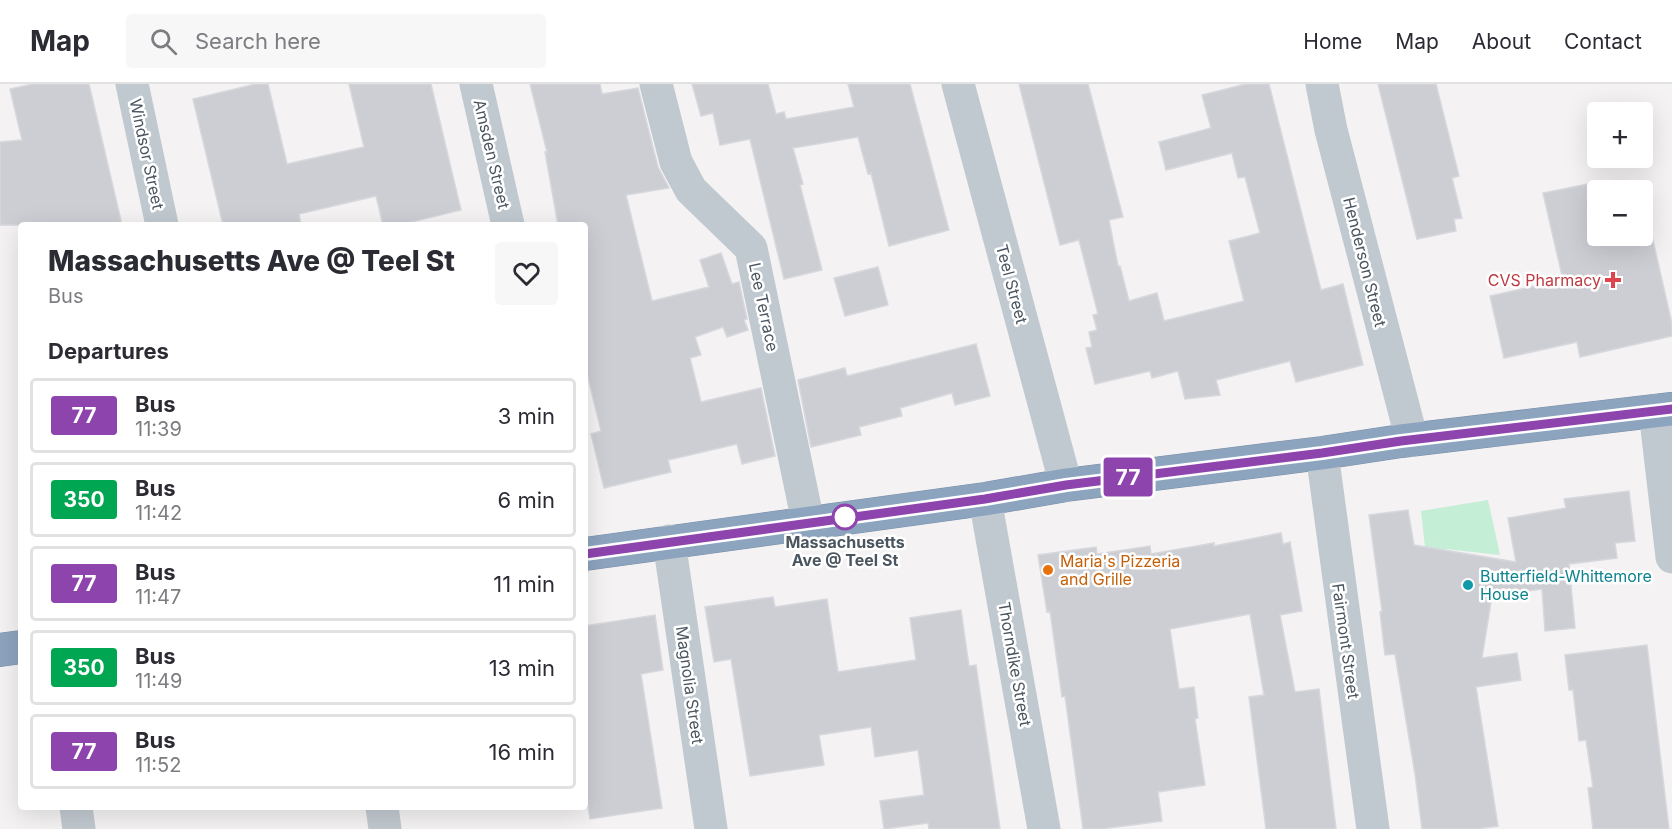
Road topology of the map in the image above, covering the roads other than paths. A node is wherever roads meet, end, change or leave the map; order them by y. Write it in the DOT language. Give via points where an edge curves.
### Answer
graph roads {
  1 [pos="132,84"];
  2 [pos="476,84"];
  3 [pos="656,84"];
  4 [pos="958,84"];
  5 [pos="1322,84"];
  6 [pos="161,222"];
  7 [pos="507,222"];
  8 [pos="1664,410"];
  9 [pos="1412,440"];
  10 [pos="1322,453"];
  11 [pos="1066,485"];
  12 [pos="985,499"];
  13 [pos="808,522"];
  14 [pos="669,541"];
  15 [pos="588,554"];
  16 [pos="1672,557"];
  17 [pos="18,647"];
  18 [pos="0,650"];
  19 [pos="76,810"];
  20 [pos="382,810"];
  21 [pos="79,829"];
  22 [pos="385,829"];
  23 [pos="711,829"];
  24 [pos="1044,829"];
  25 [pos="1373,829"];
  1 -- 6 [label="street, Windsor Street"];
  2 -- 7 [label="street, Amsden Street"];
  3 -- 13 [label="street, Lee Terrace" via="676,162 691,190 751,248"];
  4 -- 11 [label="street, Teel Street"];
  5 -- 9 [label="street, Henderson Street"];
  8 -- 9 [label="highway"];
  8 -- 16 [label="street"];
  9 -- 10 [label="highway"];
  10 -- 11 [label="highway"];
  10 -- 25 [label="street, Fairmont Street"];
  11 -- 12 [label="highway"];
  12 -- 13 [label="highway"];
  12 -- 24 [label="street, Thorndike Street"];
  13 -- 14 [label="highway"];
  14 -- 15 [label="highway"];
  14 -- 23 [label="street, Magnolia Street"];
  17 -- 18 [label="highway"];
  19 -- 21 [label="street"];
  20 -- 22 [label="street"];
}
